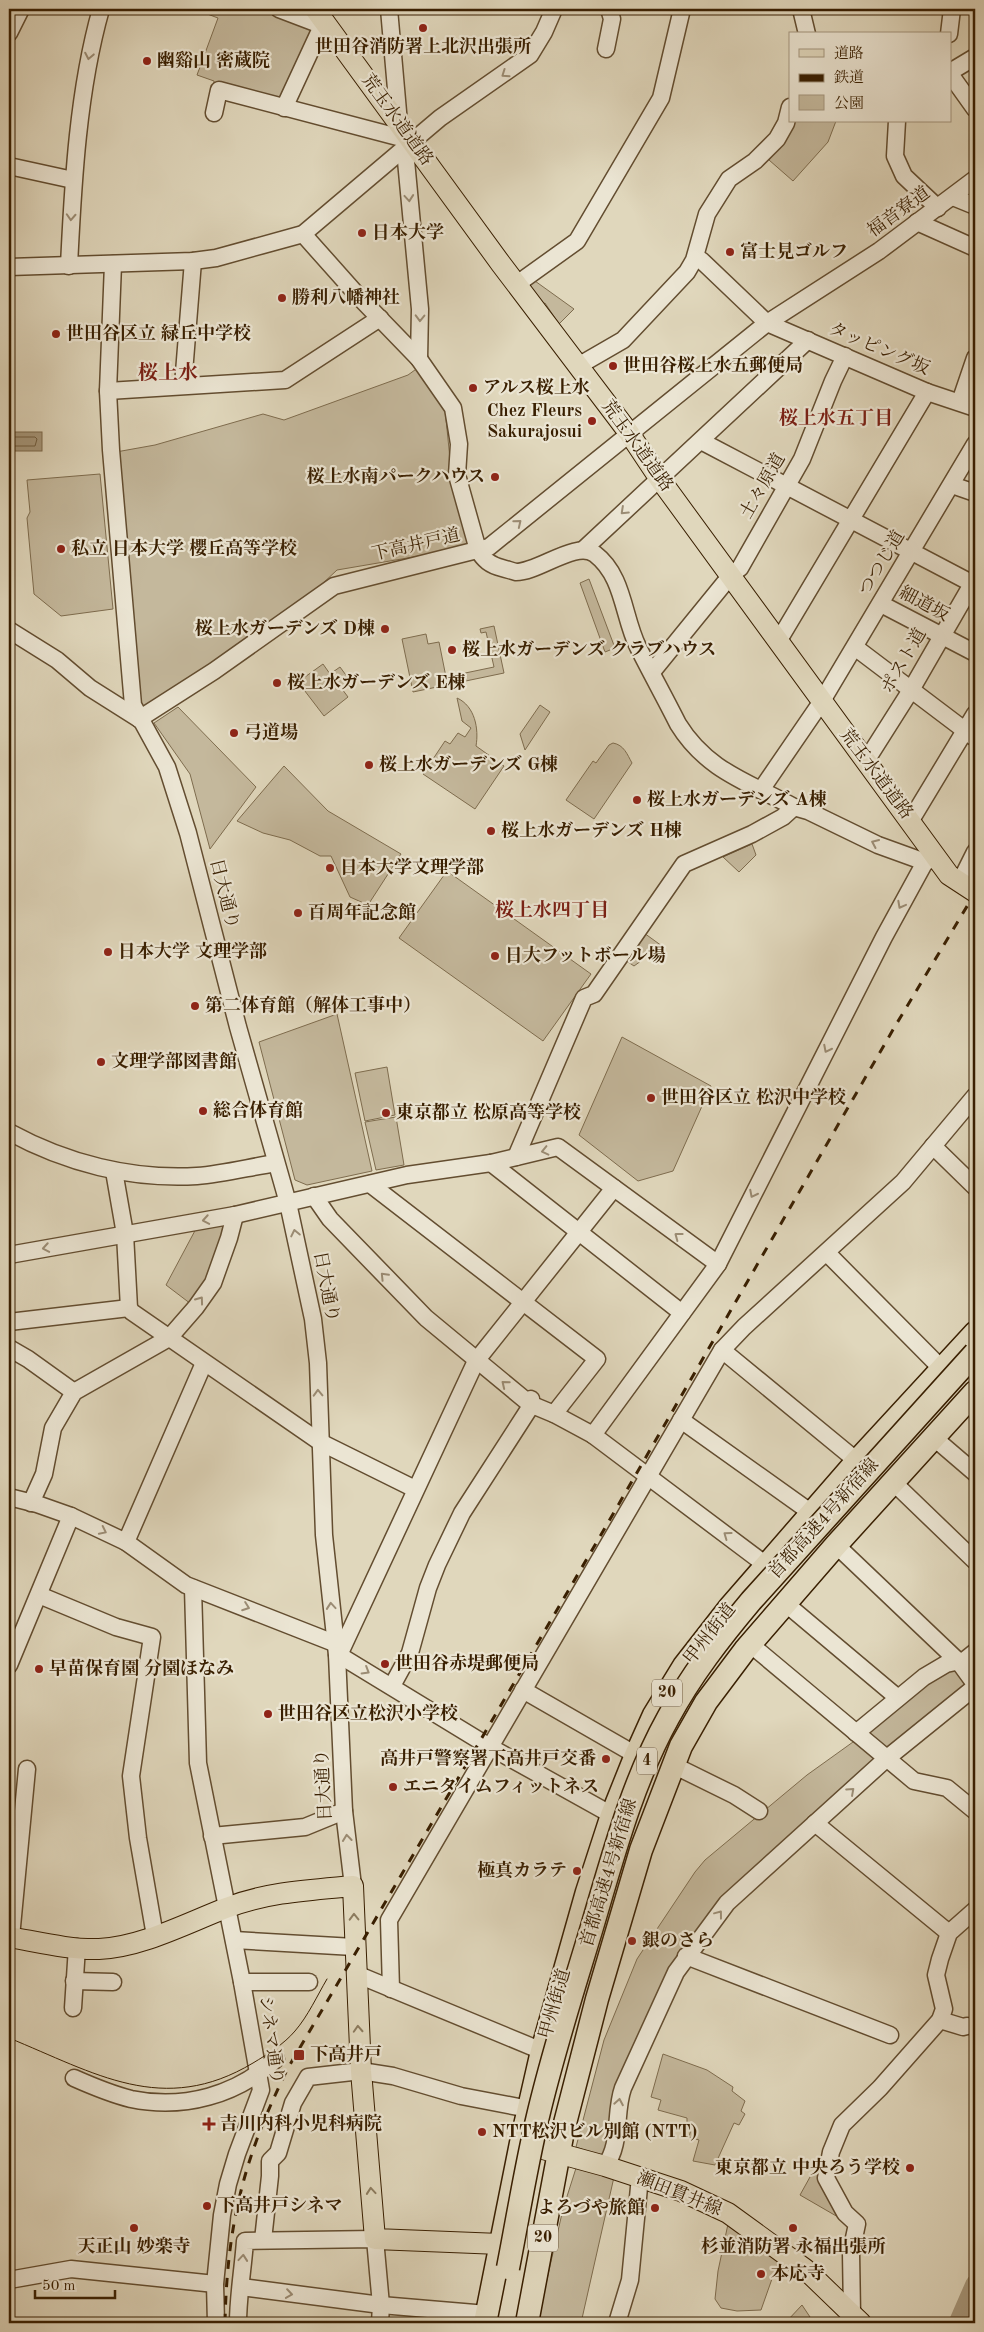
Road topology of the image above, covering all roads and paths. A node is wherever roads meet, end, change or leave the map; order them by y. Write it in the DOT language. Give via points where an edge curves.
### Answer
graph roads {
  1 [pos="21,9"];
  2 [pos="101,9"];
  3 [pos="279,9"];
  4 [pos="389,9"];
  5 [pos="554,9"];
  6 [pos="610,9"];
  7 [pos="682,9"];
  8 [pos="801,9"];
  9 [pos="952,9"];
  10 [pos="322,21"];
  11 [pos="807,32"];
  12 [pos="949,32"];
  13 [pos="9,33"];
  14 [pos="606,49"];
  15 [pos="975,57"];
  16 [pos="952,72"];
  17 [pos="952,76"];
  18 [pos="284,108"];
  19 [pos="975,109"];
  20 [pos="789,111"];
  21 [pos="214,113"];
  22 [pos="897,122"];
  23 [pos="400,123"];
  24 [pos="409,145"];
  25 [pos="9,166"];
  26 [pos="975,179"];
  27 [pos="73,180"];
  28 [pos="954,197"];
  29 [pos="975,206"];
  30 [pos="938,208"];
  31 [pos="917,222"];
  32 [pos="303,234"];
  33 [pos="975,248"];
  34 [pos="701,260"];
  35 [pos="193,261"];
  36 [pos="113,264"];
  37 [pos="69,266"];
  38 [pos="9,267"];
  39 [pos="516,284"];
  40 [pos="380,318"];
  41 [pos="768,323"];
  42 [pos="808,340"];
  43 [pos="845,356"];
  44 [pos="975,358"];
  45 [pos="419,359"];
  46 [pos="578,366"];
  47 [pos="183,385"];
  48 [pos="108,391"];
  49 [pos="927,392"];
  50 [pos="968,405"];
  51 [pos="629,433"];
  52 [pos="701,440"];
  53 [pos="975,444"];
  54 [pos="660,478"];
  55 [pos="787,485"];
  56 [pos="952,485"];
  57 [pos="975,493"];
  58 [pos="851,519"];
  59 [pos="478,550"];
  60 [pos="583,550"];
  61 [pos="912,551"];
  62 [pos="731,575"];
  63 [pos="974,582"];
  64 [pos="881,604"];
  65 [pos="9,630"];
  66 [pos="942,636"];
  67 [pos="779,640"];
  68 [pos="856,648"];
  69 [pos="975,653"];
  70 [pos="652,672"];
  71 [pos="911,690"];
  72 [pos="822,701"];
  73 [pos="975,714"];
  74 [pos="139,719"];
  75 [pos="970,734"];
  76 [pos="866,761"];
  77 [pos="761,790"];
  78 [pos="794,807"];
  79 [pos="911,820"];
  80 [pos="975,852"];
  81 [pos="931,860"];
  82 [pos="968,887"];
  83 [pos="975,1096"];
  84 [pos="9,1132"];
  85 [pos="933,1146"];
  86 [pos="516,1157"];
  87 [pos="276,1163"];
  88 [pos="490,1163"];
  89 [pos="114,1171"];
  90 [pos="370,1184"];
  91 [pos="975,1187"];
  92 [pos="614,1188"];
  93 [pos="314,1196"];
  94 [pos="288,1203"];
  95 [pos="235,1215"];
  96 [pos="578,1233"];
  97 [pos="125,1234"];
  98 [pos="827,1253"];
  99 [pos="9,1255"];
  100 [pos="718,1264"];
  101 [pos="523,1302"];
  102 [pos="129,1308"];
  103 [pos="682,1313"];
  104 [pos="9,1322"];
  105 [pos="975,1333"];
  106 [pos="169,1338"];
  107 [pos="10,1343"];
  108 [pos="722,1350"];
  109 [pos="975,1353"];
  110 [pos="476,1360"];
  111 [pos="204,1363"];
  112 [pos="942,1369"];
  113 [pos="975,1373"];
  114 [pos="74,1392"];
  115 [pos="975,1392"];
  116 [pos="531,1402"];
  117 [pos="554,1414"];
  118 [pos="681,1420"];
  119 [pos="593,1435"];
  120 [pos="933,1437"];
  121 [pos="320,1442"];
  122 [pos="857,1461"];
  123 [pos="975,1473"];
  124 [pos="648,1477"];
  125 [pos="893,1482"];
  126 [pos="415,1489"];
  127 [pos="9,1497"];
  128 [pos="31,1503"];
  129 [pos="813,1514"];
  130 [pos="71,1516"];
  131 [pos="126,1542"];
  132 [pos="836,1545"];
  133 [pos="975,1561"];
  134 [pos="766,1564"];
  135 [pos="193,1588"];
  136 [pos="39,1595"];
  137 [pos="785,1603"];
  138 [pos="750,1644"];
  139 [pos="337,1651"];
  140 [pos="975,1652"];
  141 [pos="959,1662"];
  142 [pos="9,1665"];
  143 [pos="975,1685"];
  144 [pos="392,1686"];
  145 [pos="523,1690"];
  146 [pos="898,1698"];
  147 [pos="856,1733"];
  148 [pos="490,1747"];
  149 [pos="636,1755"];
  150 [pos="886,1759"];
  151 [pos="673,1765"];
  152 [pos="27,1769"];
  153 [pos="344,1811"];
  154 [pos="759,1811"];
  155 [pos="975,1811"];
  156 [pos="612,1816"];
  157 [pos="815,1823"];
  158 [pos="212,1836"];
  159 [pos="353,1886"];
  160 [pos="226,1908"];
  161 [pos="975,1910"];
  162 [pos="949,1933"];
  163 [pos="155,1936"];
  164 [pos="10,1937"];
  165 [pos="234,1940"];
  166 [pos="354,1947"];
  167 [pos="77,1948"];
  168 [pos="686,1956"];
  169 [pos="356,1974"];
  170 [pos="74,1980"];
  171 [pos="113,1982"];
  172 [pos="242,1982"];
  173 [pos="309,1982"];
  174 [pos="391,1989"];
  175 [pos="73,2008"];
  176 [pos="940,2020"];
  177 [pos="966,2026"];
  178 [pos="890,2035"];
  179 [pos="542,2051"];
  180 [pos="276,2059"];
  181 [pos="360,2071"];
  182 [pos="259,2074"];
  183 [pos="74,2078"];
  184 [pos="528,2109"];
  185 [pos="520,2143"];
  186 [pos="564,2154"];
  187 [pos="601,2165"];
  188 [pos="640,2177"];
  189 [pos="375,2239"];
  190 [pos="263,2240"];
  191 [pos="500,2244"];
  192 [pos="522,2271"];
  193 [pos="9,2280"];
  194 [pos="215,2284"];
  195 [pos="241,2287"];
  196 [pos="381,2306"];
  197 [pos="490,2320"];
  198 [pos="859,2321"];
  199 [pos="216,2323"];
  200 [pos="238,2323"];
  201 [pos="380,2323"];
  202 [pos="512,2323"];
  203 [pos="519,2323"];
  204 [pos="527,2323"];
  205 [pos="617,2323"];
  1 -- 13 [label="street"];
  2 -- 27 [label="street, one-way" via="88,61"];
  3 -- 10 [label="street"];
  4 -- 23 [label="street"];
  5 -- 24 [label="street, one-way" via="530,55 440,118"];
  6 -- 14 [label="street" via="612,19"];
  7 -- 39 [label="street" via="662,98 578,241"];
  8 -- 11 [label="street"];
  9 -- 12 [label="street"];
  10 -- 18 [label="street"];
  10 -- 23 [label="main road, 荒玉水道道路"];
  15 -- 16 [label="street"];
  17 -- 19 [label="street"];
  18 -- 21 [label="street" via="219,90"];
  18 -- 24 [label="street"];
  20 -- 46 [label="street" via="777,139 755,161 728,179 707,214 694,260 686,272 623,340"];
  22 -- 30 [label="street" via="895,156 904,176"];
  23 -- 24 [label="main road, 荒玉水道道路"];
  24 -- 32 [label="street"];
  24 -- 39 [label="main road, 荒玉水道道路"];
  24 -- 45 [label="street, one-way" via="420,309"];
  25 -- 27 [label="street"];
  26 -- 28 [label="street, 福音寮道"];
  27 -- 37 [label="street, one-way"];
  28 -- 29 [label="street"];
  28 -- 30 [label="street, 福音寮道"];
  30 -- 31 [label="street, 福音寮道"];
  31 -- 33 [label="street"];
  31 -- 41 [label="street, 福音寮道"];
  32 -- 35 [label="street" via="216,258"];
  32 -- 40 [label="street, 下高井戸道"];
  34 -- 41 [label="street"];
  35 -- 36 [label="street"];
  35 -- 47 [label="street"];
  36 -- 37 [label="street"];
  36 -- 48 [label="street"];
  37 -- 38 [label="street"];
  39 -- 46 [label="main road, 荒玉水道道路"];
  40 -- 45 [label="street, 下高井戸道"];
  40 -- 47 [label="street" via="285,380"];
  41 -- 42 [label="street, タッピング坂"];
  41 -- 51 [label="street, 福音寮道"];
  42 -- 43 [label="street, タッピング坂"];
  42 -- 52 [label="street"];
  43 -- 49 [label="street, タッピング坂"];
  43 -- 55 [label="street, 土々原道" via="802,459"];
  44 -- 50 [label="street"];
  45 -- 59 [label="street, 下高井戸道" via="453,408 459,444 456,475"];
  46 -- 51 [label="main road, 荒玉水道道路"];
  47 -- 48 [label="street"];
  48 -- 74 [label="street" via="132,696"];
  49 -- 50 [label="street, タッピング坂"];
  49 -- 58 [label="street"];
  51 -- 54 [label="main road, 荒玉水道道路"];
  59 -- 51 [label="street, 福音寮道, one-way" via="489,547"];
  52 -- 54 [label="street"];
  52 -- 55 [label="street"];
  53 -- 56 [label="street, つつじ道"];
  54 -- 60 [label="street, one-way"];
  54 -- 62 [label="main road, 荒玉水道道路"];
  55 -- 58 [label="street"];
  55 -- 62 [label="street, 土々原道" via="740,568"];
  56 -- 57 [label="street"];
  56 -- 61 [label="street, つつじ道"];
  58 -- 61 [label="street"];
  58 -- 67 [label="street"];
  59 -- 60 [label="street" via="484,560 516,572"];
  59 -- 74 [label="street, 下高井戸道" via="334,586 214,671"];
  60 -- 70 [label="street" via="595,554 607,566 625,602 637,645"];
  61 -- 63 [label="street"];
  61 -- 64 [label="street, つつじ道"];
  62 -- 67 [label="main road, 荒玉水道道路"];
  62 -- 70 [label="street, 土々原道"];
  63 -- 66 [label="street, ポスト道"];
  64 -- 66 [label="street, 細道坂"];
  64 -- 68 [label="street, つつじ道"];
  65 -- 74 [label="street"];
  66 -- 69 [label="street, 細道坂"];
  66 -- 71 [label="street, ポスト道"];
  67 -- 72 [label="main road, 荒玉水道道路"];
  68 -- 71 [label="street"];
  68 -- 72 [label="street, つつじ道"];
  70 -- 77 [label="street" via="678,724 699,752 724,771"];
  71 -- 75 [label="street"];
  71 -- 76 [label="street, ポスト道"];
  72 -- 76 [label="main road, 荒玉水道道路"];
  72 -- 77 [label="street, つつじ道"];
  73 -- 75 [label="street"];
  74 -- 87 [label="street, 日大通り" via="172,781"];
  75 -- 79 [label="street"];
  76 -- 79 [label="main road, 荒玉水道道路"];
  77 -- 78 [label="street"];
  81 -- 78 [label="street, one-way" via="878,845"];
  78 -- 86 [label="street" via="752,834 684,864 594,994 584,998"];
  79 -- 81 [label="main road, 荒玉水道道路"];
  80 -- 82 [label="street"];
  81 -- 82 [label="main road, 荒玉水道道路"];
  81 -- 100 [label="street, one-way" via="884,937"];
  83 -- 85 [label="street"];
  84 -- 89 [label="street" via="36,1147"];
  85 -- 91 [label="street"];
  85 -- 98 [label="street" via="902,1182"];
  86 -- 88 [label="street"];
  92 -- 86 [label="street, one-way" via="558,1147"];
  87 -- 89 [label="street" via="198,1176"];
  87 -- 94 [label="street, 日大通り"];
  88 -- 90 [label="street"];
  88 -- 96 [label="street"];
  89 -- 97 [label="street"];
  90 -- 93 [label="street"];
  90 -- 101 [label="street"];
  92 -- 96 [label="street"];
  100 -- 92 [label="street, one-way"];
  93 -- 94 [label="street"];
  110 -- 93 [label="street, one-way" via="426,1318 382,1274 330,1219"];
  94 -- 95 [label="street"];
  121 -- 94 [label="street, 日大通り, one-way" via="313,1319"];
  95 -- 97 [label="street, one-way"];
  106 -- 95 [label="street, one-way" via="213,1283"];
  96 -- 101 [label="street"];
  96 -- 103 [label="street"];
  97 -- 99 [label="street, one-way"];
  97 -- 102 [label="street"];
  98 -- 108 [label="street"];
  98 -- 112 [label="street"];
  100 -- 103 [label="street"];
  101 -- 110 [label="street"];
  101 -- 117 [label="street" via="597,1359"];
  102 -- 104 [label="street"];
  102 -- 106 [label="street"];
  103 -- 119 [label="street"];
  105 -- 112 [label="highway, 甲州街道 / 20"];
  106 -- 111 [label="street"];
  106 -- 114 [label="street"];
  107 -- 114 [label="street"];
  108 -- 118 [label="street"];
  108 -- 122 [label="street"];
  109 -- 197 [label="highway, 首都高速4号新宿線 / 4, bridge" via="751,1601 717,1642 664,1726 647,1760 615,1846 538,2117"];
  116 -- 110 [label="street, one-way"];
  110 -- 126 [label="street"];
  111 -- 121 [label="street"];
  111 -- 131 [label="street"];
  112 -- 122 [label="highway, 甲州街道 / 20"];
  113 -- 192 [label="highway, 首都高速4号新宿線 / 4" via="762,1607 728,1650 680,1725 660,1766 628,1851 569,2051 551,2120"];
  114 -- 128 [label="street" via="53,1428 44,1474"];
  115 -- 120 [label="highway, 20"];
  116 -- 117 [label="street"];
  116 -- 144 [label="street" via="462,1513 436,1565 410,1653"];
  117 -- 119 [label="street"];
  118 -- 124 [label="street"];
  118 -- 129 [label="street"];
  119 -- 124 [label="street"];
  120 -- 123 [label="street"];
  120 -- 125 [label="highway, 20"];
  121 -- 126 [label="street"];
  139 -- 121 [label="street, 日大通り, one-way" via="324,1535"];
  122 -- 129 [label="highway, 甲州街道 / 20"];
  134 -- 124 [label="street, one-way"];
  124 -- 145 [label="street"];
  125 -- 132 [label="highway, 20"];
  125 -- 133 [label="street"];
  126 -- 139 [label="street"];
  127 -- 128 [label="street"];
  128 -- 130 [label="street"];
  129 -- 134 [label="highway, 甲州街道 / 20"];
  130 -- 131 [label="street, one-way"];
  130 -- 136 [label="street"];
  131 -- 135 [label="street"];
  132 -- 137 [label="highway, 20"];
  132 -- 141 [label="street"];
  134 -- 149 [label="highway, 甲州街道 / 20" via="684,1666 654,1715"];
  135 -- 139 [label="street, one-way" via="260,1612"];
  135 -- 158 [label="street, シネマ通り" via="198,1763"];
  136 -- 142 [label="street"];
  136 -- 163 [label="street" via="152,1637 131,1776"];
  137 -- 138 [label="highway, 20"];
  137 -- 146 [label="street"];
  138 -- 147 [label="street"];
  138 -- 151 [label="highway, 20" via="706,1702"];
  139 -- 144 [label="street, one-way"];
  139 -- 153 [label="street, 日大通り"];
  140 -- 141 [label="street"];
  141 -- 143 [label="street"];
  141 -- 146 [label="street" via="946,1664"];
  143 -- 150 [label="street"];
  144 -- 148 [label="street"];
  145 -- 148 [label="street"];
  145 -- 149 [label="street"];
  146 -- 147 [label="street"];
  147 -- 150 [label="street"];
  148 -- 156 [label="street"];
  148 -- 174 [label="street" via="389,1920"];
  149 -- 156 [label="highway, 甲州街道 / 20"];
  150 -- 155 [label="street" via="914,1781 947,1788"];
  157 -- 150 [label="street, one-way"];
  151 -- 154 [label="street"];
  151 -- 186 [label="highway, 20" via="641,1850 597,1999"];
  152 -- 164 [label="street"];
  153 -- 158 [label="street" via="305,1828"];
  159 -- 153 [label="street, 日大通り, one-way"];
  156 -- 179 [label="highway, 甲州街道 / 20"];
  157 -- 162 [label="street"];
  168 -- 157 [label="street, one-way" via="727,1903"];
  158 -- 160 [label="street, シネマ通り"];
  159 -- 160 [label="main road" via="276,1894"];
  166 -- 159 [label="main road, one-way"];
  160 -- 163 [label="main road"];
  160 -- 165 [label="street, シネマ通り"];
  161 -- 162 [label="street"];
  162 -- 176 [label="street" via="936,1975 944,2009"];
  163 -- 167 [label="main road" via="115,1947"];
  164 -- 167 [label="main road"];
  165 -- 166 [label="street"];
  165 -- 172 [label="street, シネマ通り"];
  166 -- 169 [label="main road"];
  167 -- 170 [label="street"];
  168 -- 178 [label="street"];
  187 -- 168 [label="street, one-way" via="612,2157 618,2100"];
  169 -- 174 [label="street"];
  181 -- 169 [label="main road, one-way"];
  170 -- 171 [label="street"];
  170 -- 175 [label="street"];
  172 -- 173 [label="street"];
  172 -- 182 [label="street, シネマ通り"];
  174 -- 179 [label="street"];
  176 -- 177 [label="street" via="963,2028"];
  176 -- 198 [label="street" via="842,2126 831,2152 826,2178 845,2214 857,2224 851,2252"];
  179 -- 184 [label="highway, 甲州街道 / 20"];
  180 -- 182 [label="street"];
  181 -- 184 [label="street" via="394,2076 461,2096"];
  189 -- 181 [label="main road, one-way"];
  181 -- 190 [label="street" via="308,2077 293,2103 278,2153 270,2161"];
  182 -- 183 [label="street" via="212,2096 176,2102 131,2098"];
  182 -- 194 [label="street, シネマ通り" via="261,2090 228,2184"];
  184 -- 185 [label="highway, 甲州街道 / 20"];
  185 -- 186 [label="main road, 瀬田貫井線"];
  185 -- 191 [label="highway, 甲州街道 / 20"];
  186 -- 187 [label="main road, 瀬田貫井線"];
  186 -- 204 [label="highway, 20"];
  187 -- 188 [label="main road, 瀬田貫井線"];
  188 -- 198 [label="main road, 瀬田貫井線" via="728,2213 805,2269"];
  188 -- 205 [label="street" via="630,2280"];
  189 -- 190 [label="street"];
  189 -- 191 [label="main road"];
  189 -- 196 [label="street"];
  195 -- 190 [label="street, one-way" via="245,2241"];
  191 -- 197 [label="highway, 甲州街道 / 20"];
  192 -- 202 [label="highway, 首都高速4号新宿線 / 4"];
  192 -- 203 [label="highway, 4"];
  193 -- 194 [label="street" via="70,2269"];
  194 -- 199 [label="street, シネマ通り"];
  195 -- 196 [label="street, one-way"];
  195 -- 200 [label="street"];
  196 -- 197 [label="street"];
  196 -- 201 [label="street"];
}
